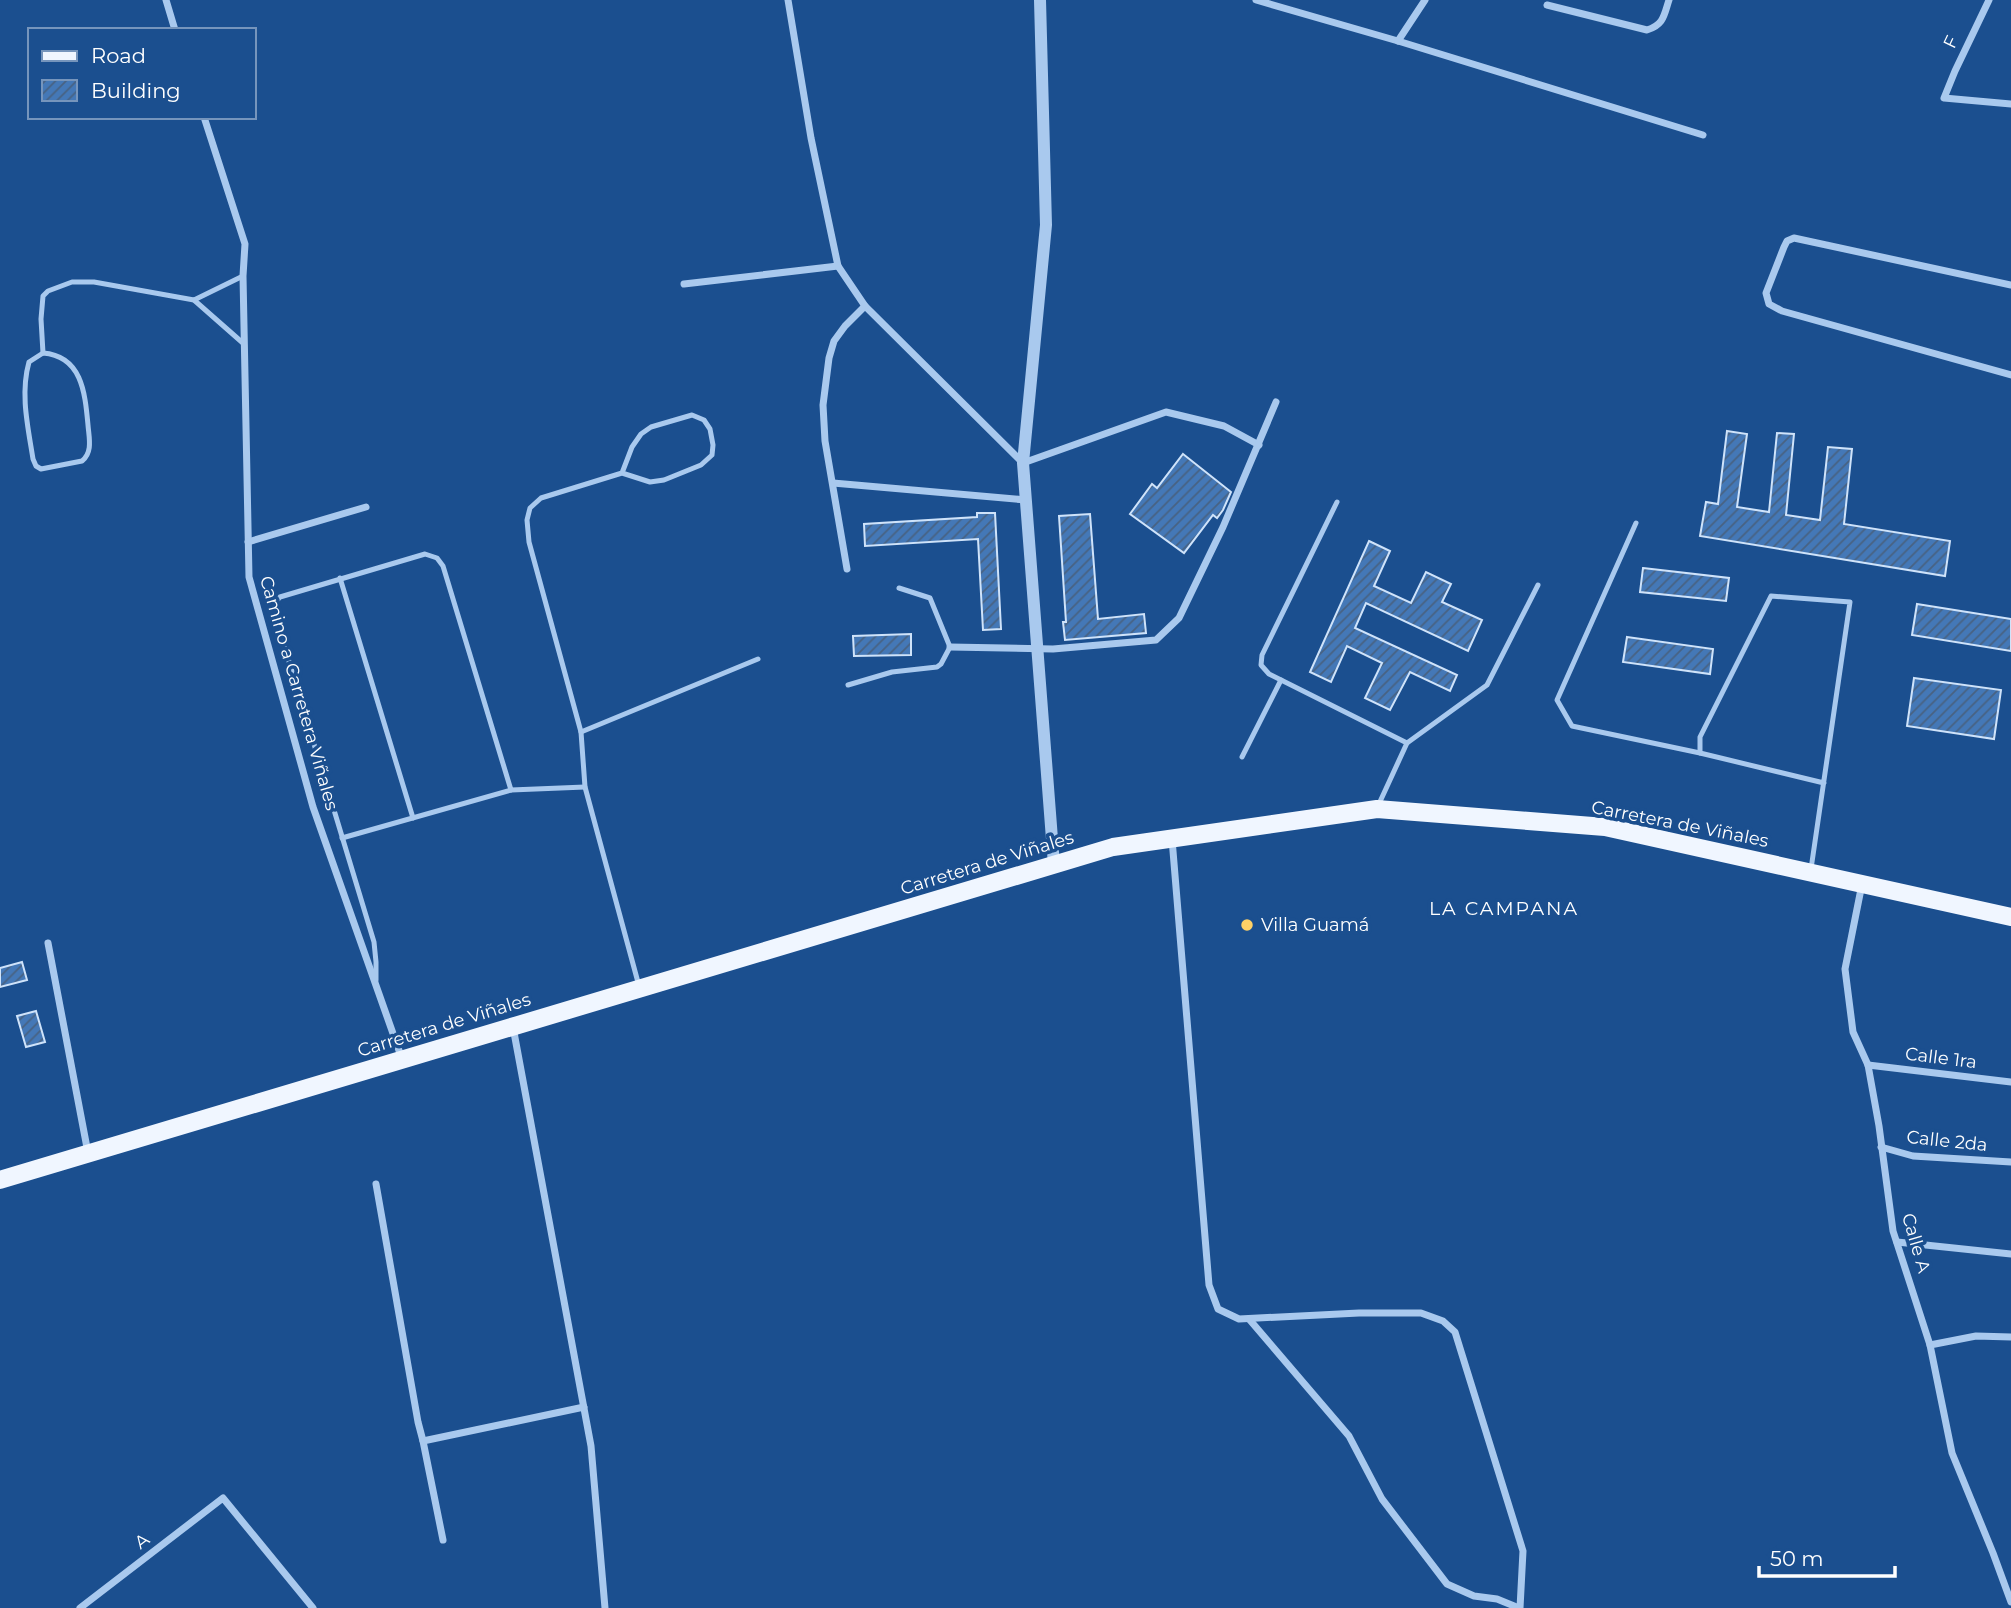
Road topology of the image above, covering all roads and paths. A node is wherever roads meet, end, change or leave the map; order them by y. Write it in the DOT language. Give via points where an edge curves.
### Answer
graph roads {
  1 [pos="166,0"];
  2 [pos="788,0"];
  3 [pos="1040,0"];
  4 [pos="1256,0"];
  5 [pos="1425,0"];
  6 [pos="1670,0"];
  7 [pos="1989,0"];
  8 [pos="1547,5"];
  9 [pos="174,28"];
  10 [pos="1398,41"];
  11 [pos="2011,104"];
  12 [pos="205,119"];
  13 [pos="1703,135"];
  14 [pos="838,266"];
  15 [pos="243,276"];
  16 [pos="684,284"];
  17 [pos="2011,285"];
  18 [pos="194,300"];
  19 [pos="865,306"];
  20 [pos="245,345"];
  21 [pos="43,353"];
  22 [pos="2011,375"];
  23 [pos="1276,402"];
  24 [pos="1259,445"];
  25 [pos="1023,463"];
  26 [pos="622,472"];
  27 [pos="833,483"];
  28 [pos="1026,500"];
  29 [pos="1337,502"];
  30 [pos="366,507"];
  31 [pos="1636,523"];
  32 [pos="248,542"];
  33 [pos="848,569"];
  34 [pos="341,578"];
  35 [pos="1538,585"];
  36 [pos="899,588"];
  37 [pos="950,647"];
  38 [pos="1037,648"];
  39 [pos="758,659"];
  40 [pos="1280,680"];
  41 [pos="848,685"];
  42 [pos="582,732"];
  43 [pos="1407,743"];
  44 [pos="1700,753"];
  45 [pos="1242,757"];
  46 [pos="1824,782"];
  47 [pos="585,787"];
  48 [pos="511,790"];
  49 [pos="1377,809"];
  50 [pos="413,818"];
  51 [pos="342,838"];
  52 [pos="1172,839"];
  53 [pos="1054,865"];
  54 [pos="1810,872"];
  55 [pos="1862,883"];
  56 [pos="2011,917"];
  57 [pos="48,943"];
  58 [pos="375,984"];
  59 [pos="639,989"];
  60 [pos="513,1026"];
  61 [pos="402,1060"];
  62 [pos="1868,1066"];
  63 [pos="2011,1082"];
  64 [pos="1881,1147"];
  65 [pos="88,1154"];
  66 [pos="2011,1162"];
  67 [pos="0,1180"];
  68 [pos="376,1184"];
  69 [pos="1898,1242"];
  70 [pos="2011,1254"];
  71 [pos="1249,1319"];
  72 [pos="2011,1337"];
  73 [pos="1930,1345"];
  74 [pos="584,1407"];
  75 [pos="423,1441"];
  76 [pos="443,1540"];
  77 [pos="2011,1602"];
  78 [pos="80,1608"];
  79 [pos="313,1608"];
  80 [pos="605,1608"];
  81 [pos="1520,1608"];
  1 -- 9 [label="street"];
  2 -- 14 [label="street"];
  3 -- 25 [label="street" via="1046,225"];
  4 -- 10 [label="street"];
  5 -- 10 [label="street"];
  6 -- 8 [label="street" via="1658,26 1647,30"];
  7 -- 11 [label="street, F" via="1944,98"];
  10 -- 13 [label="street"];
  12 -- 15 [label="street, Camino a Carretera Viñales" via="246,244"];
  14 -- 16 [label="street"];
  14 -- 19 [label="street"];
  15 -- 18 [label="lane"];
  15 -- 20 [label="street, Camino a Carretera Viñales"];
  17 -- 22 [label="street" via="1794,238 1787,241 1766,293 1769,304 1782,311"];
  18 -- 20 [label="lane"];
  18 -- 21 [label="lane" via="94,282 58,286 43,296 41,303"];
  19 -- 25 [label="street"];
  19 -- 27 [label="street" via="834,341 828,358 823,405"];
  20 -- 32 [label="street, Camino a Carretera Viñales"];
  21 -- 21 [label="lane" via="29,362 24,377 33,460 41,468 82,461 90,450 80,379 57,354"];
  23 -- 24 [label="street"];
  24 -- 25 [label="street" via="1224,426 1166,412"];
  24 -- 38 [label="street" via="1179,618 1156,640"];
  25 -- 28 [label="street"];
  26 -- 26 [label="lane" via="650,482 701,465 712,455 710,429 692,415 651,427 632,447"];
  26 -- 42 [label="lane" via="541,498 530,508 527,520 528,541"];
  27 -- 28 [label="street"];
  27 -- 33 [label="street"];
  28 -- 38 [label="street"];
  29 -- 40 [label="lane" via="1261,659 1264,669"];
  30 -- 32 [label="street"];
  31 -- 44 [label="lane" via="1557,701 1572,726"];
  32 -- 58 [label="street, Camino a Carretera Viñales" via="248,577 313,807"];
  34 -- 48 [label="lane" via="425,554 438,558"];
  34 -- 50 [label="lane"];
  34 -- 51 [label="lane" via="280,597 274,612"];
  35 -- 43 [label="lane" via="1487,685"];
  36 -- 37 [label="lane" via="930,598"];
  37 -- 38 [label="street"];
  37 -- 41 [label="lane" via="937,667 892,672"];
  38 -- 53 [label="street"];
  39 -- 42 [label="lane"];
  40 -- 43 [label="lane"];
  40 -- 45 [label="lane"];
  42 -- 47 [label="lane"];
  43 -- 49 [label="lane"];
  44 -- 46 [label="lane"];
  44 -- 46 [label="lane" via="1700,737 1771,596 1850,602"];
  46 -- 54 [label="lane"];
  47 -- 48 [label="lane"];
  47 -- 59 [label="lane"];
  48 -- 50 [label="lane"];
  49 -- 52 [label="main road, Carretera de Viñales"];
  49 -- 54 [label="main road, Carretera de Viñales" via="1605,827"];
  50 -- 51 [label="lane"];
  51 -- 58 [label="lane" via="374,942"];
  52 -- 53 [label="main road, Carretera de Viñales" via="1113,847"];
  52 -- 71 [label="street" via="1209,1285 1219,1309"];
  53 -- 59 [label="main road, Carretera de Viñales"];
  54 -- 55 [label="main road, Carretera de Viñales"];
  55 -- 56 [label="main road, Carretera de Viñales"];
  55 -- 62 [label="street, Calle A" via="1844,969 1853,1032"];
  57 -- 65 [label="street"];
  58 -- 61 [label="street, Camino a Carretera Viñales"];
  59 -- 60 [label="main road, Carretera de Viñales"];
  60 -- 61 [label="main road, Carretera de Viñales"];
  60 -- 74 [label="street"];
  61 -- 65 [label="main road, Carretera de Viñales"];
  62 -- 63 [label="street, Calle 1ra"];
  62 -- 64 [label="street, Calle A"];
  64 -- 66 [label="street, Calle 2da" via="1913,1156"];
  64 -- 69 [label="street, Calle A"];
  65 -- 67 [label="main road, Carretera de Viñales"];
  68 -- 75 [label="street"];
  69 -- 70 [label="street"];
  69 -- 73 [label="street, Calle A"];
  71 -- 81 [label="street" via="1349,1436 1382,1499 1447,1584 1474,1597"];
  71 -- 81 [label="street" via="1421,1313 1443,1321 1455,1332 1523,1551"];
  72 -- 73 [label="street" via="1976,1336"];
  73 -- 77 [label="street, Calle A" via="1952,1453"];
  74 -- 75 [label="street"];
  74 -- 80 [label="street"];
  75 -- 76 [label="street"];
  78 -- 79 [label="street, A" via="223,1498"];
}
